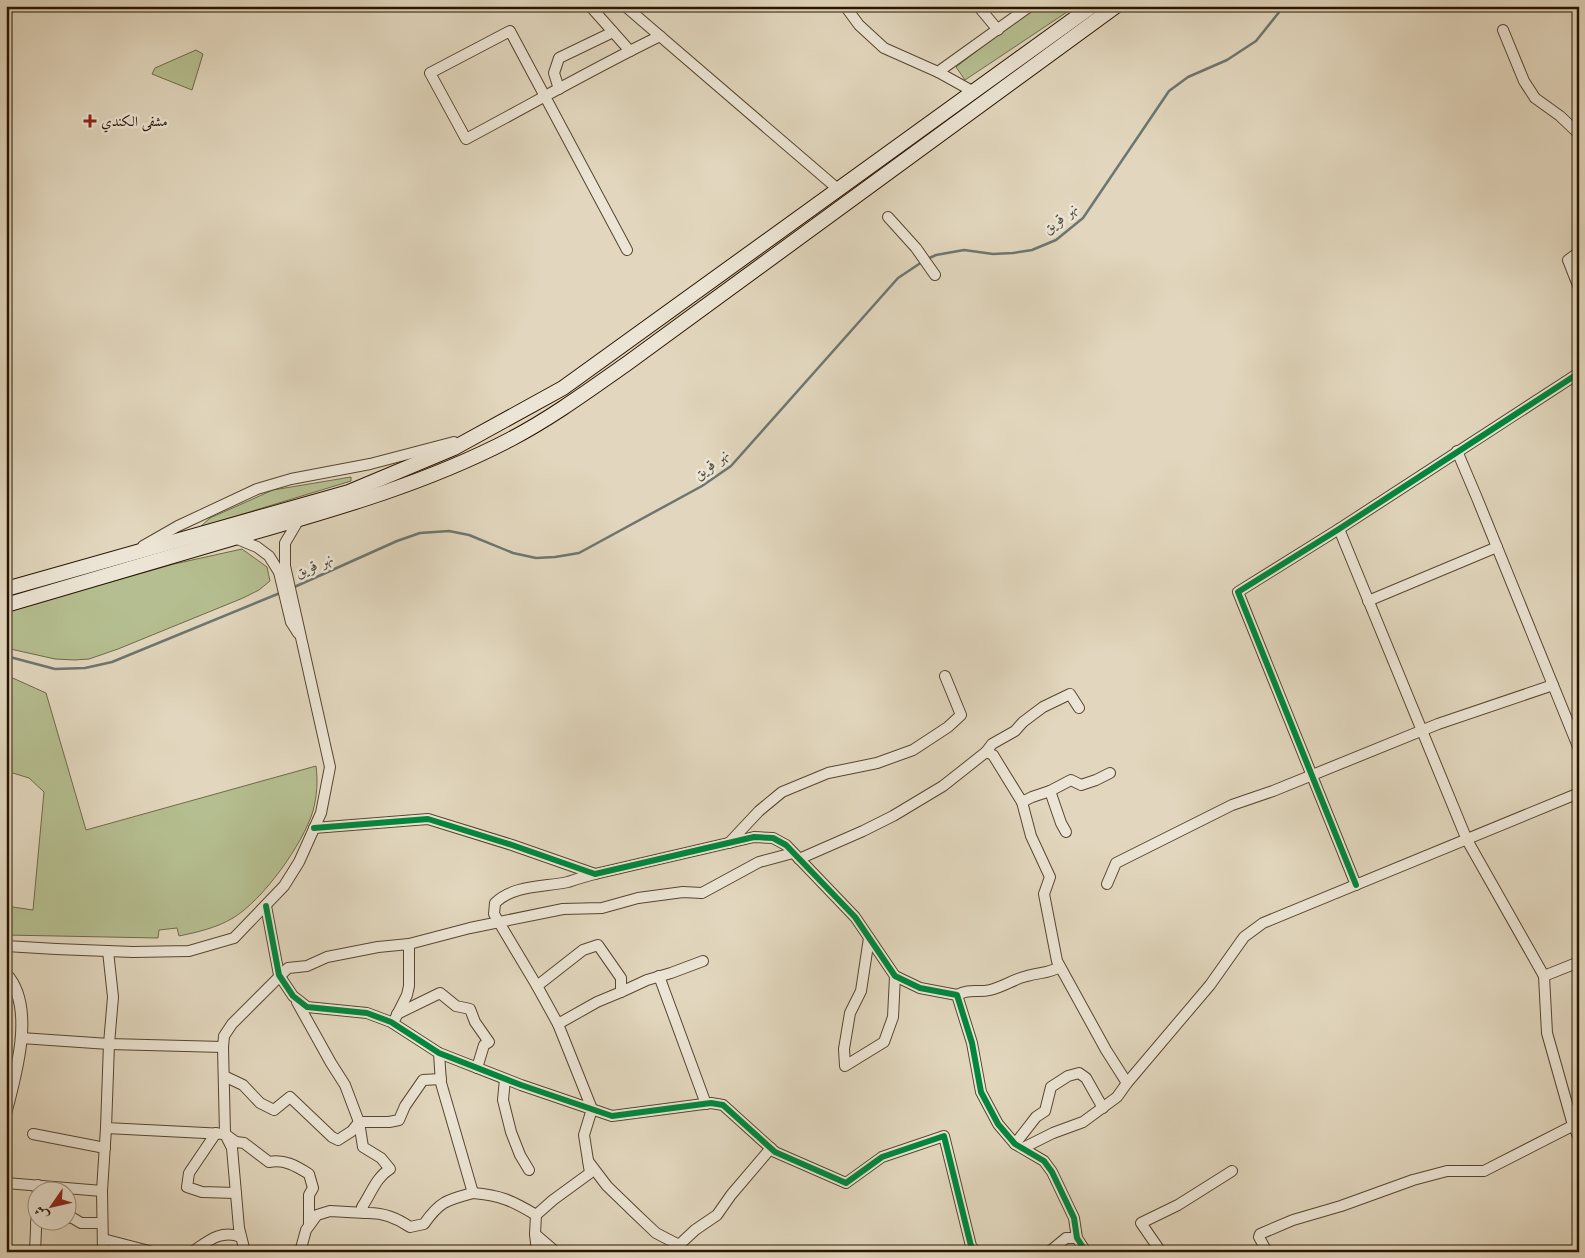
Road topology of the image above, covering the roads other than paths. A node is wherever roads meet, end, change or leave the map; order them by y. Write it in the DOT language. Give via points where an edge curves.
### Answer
graph roads {
  1 [pos="590,6"];
  2 [pos="625,6"];
  3 [pos="844,6"];
  4 [pos="978,6"];
  5 [pos="1030,6"];
  6 [pos="1092,6"];
  7 [pos="1116,6"];
  8 [pos="1062,29"];
  9 [pos="998,30"];
  10 [pos="1503,30"];
  11 [pos="613,32"];
  12 [pos="660,36"];
  13 [pos="1070,40"];
  14 [pos="630,51"];
  15 [pos="938,72"];
  16 [pos="558,89"];
  17 [pos="974,92"];
  18 [pos="546,96"];
  19 [pos="1579,134"];
  20 [pos="839,190"];
  21 [pos="888,218"];
  22 [pos="628,250"];
  23 [pos="1579,252"];
  24 [pos="932,272"];
  25 [pos="1579,288"];
  26 [pos="1579,373"];
  27 [pos="472,438"];
  28 [pos="1457,451"];
  29 [pos="298,521"];
  30 [pos="1339,529"];
  31 [pos="235,538"];
  32 [pos="1497,547"];
  33 [pos="134,552"];
  34 [pos="282,569"];
  35 [pos="6,589"];
  36 [pos="1368,601"];
  37 [pos="6,605"];
  38 [pos="945,676"];
  39 [pos="1553,685"];
  40 [pos="1079,708"];
  41 [pos="1422,731"];
  42 [pos="1579,749"];
  43 [pos="986,752"];
  44 [pos="1110,773"];
  45 [pos="1311,775"];
  46 [pos="1050,791"];
  47 [pos="1579,793"];
  48 [pos="1022,802"];
  49 [pos="314,828"];
  50 [pos="1066,832"];
  51 [pos="1467,840"];
  52 [pos="728,843"];
  53 [pos="796,856"];
  54 [pos="595,874"];
  55 [pos="1107,884"];
  56 [pos="1356,885"];
  57 [pos="266,906"];
  58 [pos="498,922"];
  59 [pos="869,938"];
  60 [pos="409,944"];
  61 [pos="6,946"];
  62 [pos="108,951"];
  63 [pos="703,961"];
  64 [pos="1579,962"];
  65 [pos="1060,967"];
  66 [pos="6,974"];
  67 [pos="279,975"];
  68 [pos="659,976"];
  69 [pos="895,976"];
  70 [pos="1544,976"];
  71 [pos="537,986"];
  72 [pos="622,992"];
  73 [pos="294,996"];
  74 [pos="957,996"];
  75 [pos="395,1019"];
  76 [pos="558,1024"];
  77 [pos="21,1038"];
  78 [pos="109,1044"];
  79 [pos="223,1048"];
  80 [pos="439,1053"];
  81 [pos="477,1068"];
  82 [pos="224,1076"];
  83 [pos="441,1079"];
  84 [pos="505,1079"];
  85 [pos="1127,1083"];
  86 [pos="706,1104"];
  87 [pos="1102,1108"];
  88 [pos="592,1109"];
  89 [pos="6,1112"];
  90 [pos="359,1122"];
  91 [pos="1576,1124"];
  92 [pos="106,1128"];
  93 [pos="33,1134"];
  94 [pos="220,1134"];
  95 [pos="1579,1138"];
  96 [pos="1019,1146"];
  97 [pos="105,1148"];
  98 [pos="771,1148"];
  99 [pos="588,1160"];
  100 [pos="529,1170"];
  101 [pos="1232,1171"];
  102 [pos="6,1183"];
  103 [pos="28,1185"];
  104 [pos="78,1189"];
  105 [pos="102,1191"];
  106 [pos="236,1193"];
  107 [pos="473,1193"];
  108 [pos="364,1213"];
  109 [pos="536,1215"];
  110 [pos="78,1221"];
  111 [pos="102,1223"];
  112 [pos="309,1225"];
  113 [pos="36,1230"];
  114 [pos="535,1234"];
  115 [pos="240,1237"];
  116 [pos="1077,1238"];
  117 [pos="103,1239"];
  118 [pos="681,1248"];
  119 [pos="35,1252"];
  120 [pos="103,1252"];
  121 [pos="153,1252"];
  122 [pos="192,1252"];
  123 [pos="245,1252"];
  124 [pos="300,1252"];
  125 [pos="537,1252"];
  126 [pos="556,1252"];
  127 [pos="976,1252"];
  128 [pos="1049,1252"];
  129 [pos="1086,1252"];
  130 [pos="1161,1252"];
  131 [pos="1267,1252"];
  1 -- 11 [label="street"];
  2 -- 12 [label="street"];
  3 -- 15 [label="street" via="858,25 884,48"];
  4 -- 9 [label="street"];
  5 -- 9 [label="street"];
  6 -- 8 [label="main road"];
  7 -- 13 [label="main road"];
  8 -- 13 [label="main road"];
  8 -- 17 [label="main road"];
  9 -- 15 [label="street"];
  10 -- 19 [label="street" via="1524,82 1535,98"];
  11 -- 14 [label="street"];
  11 -- 16 [label="street" via="559,58 554,73"];
  12 -- 14 [label="street"];
  12 -- 20 [label="street"];
  13 -- 29 [label="main road" via="566,406 511,439 451,467"];
  14 -- 16 [label="street"];
  15 -- 17 [label="street"];
  16 -- 18 [label="street"];
  17 -- 20 [label="main road"];
  18 -- 18 [label="street" via="466,139 430,73 510,31"];
  18 -- 22 [label="street"];
  20 -- 27 [label="main road" via="563,388"];
  21 -- 24 [label="street" via="916,248"];
  23 -- 25 [label="street" via="1568,260"];
  26 -- 28 [label="street"];
  27 -- 33 [label="main road" via="348,492"];
  27 -- 33 [label="street" via="257,489 178,526"];
  28 -- 30 [label="street"];
  28 -- 32 [label="street"];
  29 -- 31 [label="main road"];
  29 -- 34 [label="street" via="285,543"];
  30 -- 36 [label="street"];
  30 -- 45 [label="street" via="1238,592"];
  31 -- 34 [label="street" via="257,547"];
  31 -- 37 [label="main road"];
  32 -- 36 [label="street"];
  32 -- 39 [label="street"];
  33 -- 35 [label="main road"];
  34 -- 49 [label="street" via="330,767 321,813"];
  36 -- 41 [label="street"];
  38 -- 52 [label="street" via="961,715 948,727 913,750 877,763 828,773 782,792"];
  39 -- 41 [label="street"];
  39 -- 42 [label="street"];
  40 -- 43 [label="street" via="1070,694 1043,707 1015,731 992,744"];
  41 -- 45 [label="street"];
  41 -- 51 [label="street"];
  43 -- 48 [label="street" via="993,755"];
  43 -- 53 [label="street" via="943,786 893,816"];
  44 -- 46 [label="street" via="1081,785 1071,780"];
  45 -- 55 [label="street" via="1232,805 1116,863"];
  45 -- 56 [label="street"];
  46 -- 48 [label="street"];
  46 -- 50 [label="street"];
  47 -- 51 [label="street"];
  48 -- 65 [label="street" via="1031,836 1050,877 1044,894"];
  49 -- 54 [label="street" via="428,818"];
  49 -- 57 [label="street" via="299,862"];
  51 -- 56 [label="street"];
  51 -- 70 [label="street"];
  52 -- 53 [label="street" via="754,837 773,838"];
  52 -- 54 [label="street"];
  53 -- 58 [label="street" via="759,862 702,893 638,898 602,908 563,909"];
  53 -- 59 [label="street" via="855,917"];
  54 -- 58 [label="street" via="502,896 495,903 494,914"];
  56 -- 85 [label="street" via="1264,923 1244,937 1210,985"];
  57 -- 62 [label="street" via="234,938 189,951"];
  57 -- 67 [label="street"];
  58 -- 60 [label="street"];
  58 -- 71 [label="street"];
  59 -- 69 [label="street"];
  59 -- 69 [label="street" via="861,991 850,1013 844,1049 845,1066 884,1042 893,1017"];
  60 -- 67 [label="street" via="328,957 307,966 288,968"];
  60 -- 75 [label="street" via="408,994"];
  61 -- 62 [label="street"];
  62 -- 78 [label="street" via="113,997"];
  63 -- 68 [label="street"];
  64 -- 70 [label="street"];
  65 -- 74 [label="street" via="999,988 966,991"];
  65 -- 85 [label="street"];
  66 -- 77 [label="street" via="19,996"];
  67 -- 73 [label="street"];
  67 -- 79 [label="street" via="232,1024 224,1036"];
  68 -- 72 [label="street"];
  68 -- 86 [label="street"];
  69 -- 74 [label="street" via="920,988"];
  70 -- 91 [label="street" via="1546,1033"];
  71 -- 72 [label="street" via="583,950 598,945 620,978"];
  71 -- 76 [label="street"];
  72 -- 76 [label="street"];
  73 -- 75 [label="street" via="307,1006"];
  73 -- 90 [label="street" via="345,1086"];
  74 -- 96 [label="street" via="972,1043 982,1092 998,1124"];
  75 -- 80 [label="street"];
  75 -- 81 [label="street" via="440,993 456,1006 470,1009 489,1042 484,1045"];
  76 -- 88 [label="street"];
  77 -- 78 [label="street"];
  77 -- 89 [label="street" via="20,1056"];
  78 -- 79 [label="street"];
  78 -- 92 [label="street"];
  79 -- 82 [label="street"];
  80 -- 81 [label="street"];
  80 -- 83 [label="street"];
  81 -- 84 [label="street"];
  82 -- 90 [label="street" via="243,1085 260,1103 274,1110 290,1097 338,1140"];
  82 -- 94 [label="street"];
  83 -- 90 [label="street" via="423,1080 404,1106 399,1120"];
  83 -- 107 [label="street"];
  84 -- 88 [label="street"];
  84 -- 100 [label="street" via="503,1100 511,1132"];
  85 -- 87 [label="street" via="1117,1097"];
  86 -- 88 [label="street" via="612,1116"];
  86 -- 98 [label="street" via="723,1105"];
  87 -- 96 [label="street" via="1083,1122"];
  87 -- 96 [label="street" via="1086,1078 1079,1073 1068,1076 1051,1087 1045,1111 1036,1117"];
  88 -- 99 [label="street" via="584,1135"];
  90 -- 108 [label="street" via="363,1147 390,1169 374,1185 362,1207"];
  91 -- 95 [label="street"];
  91 -- 131 [label="street" via="1484,1171 1447,1171 1292,1220 1260,1234"];
  92 -- 94 [label="street"];
  92 -- 97 [label="street"];
  93 -- 97 [label="street"];
  94 -- 106 [label="street" via="232,1148"];
  94 -- 106 [label="street" via="190,1173 187,1187 202,1192"];
  94 -- 112 [label="street" via="244,1143 270,1162 280,1160 309,1174 313,1188 309,1195"];
  96 -- 116 [label="street" via="1044,1161 1052,1172 1074,1218"];
  97 -- 105 [label="street"];
  98 -- 118 [label="street" via="717,1215 694,1230"];
  98 -- 127 [label="street" via="846,1183 882,1158 944,1136 971,1246"];
  99 -- 109 [label="street" via="590,1173"];
  99 -- 118 [label="street" via="607,1186 656,1233"];
  101 -- 130 [label="street" via="1178,1205 1141,1223"];
  102 -- 103 [label="street"];
  104 -- 105 [label="street"];
  105 -- 111 [label="street"];
  106 -- 115 [label="street"];
  107 -- 108 [label="street" via="447,1200 424,1224 410,1227 383,1213"];
  107 -- 109 [label="street" via="512,1201"];
  108 -- 112 [label="street" via="330,1211 317,1215"];
  109 -- 114 [label="street"];
  110 -- 111 [label="street"];
  111 -- 117 [label="street"];
  112 -- 124 [label="street"];
  113 -- 119 [label="street"];
  114 -- 125 [label="street"];
  114 -- 126 [label="street"];
  115 -- 122 [label="street" via="233,1234 214,1237"];
  115 -- 123 [label="street"];
  116 -- 128 [label="street" via="1066,1238"];
  116 -- 129 [label="street"];
  117 -- 120 [label="street"];
  117 -- 121 [label="street"];
}
